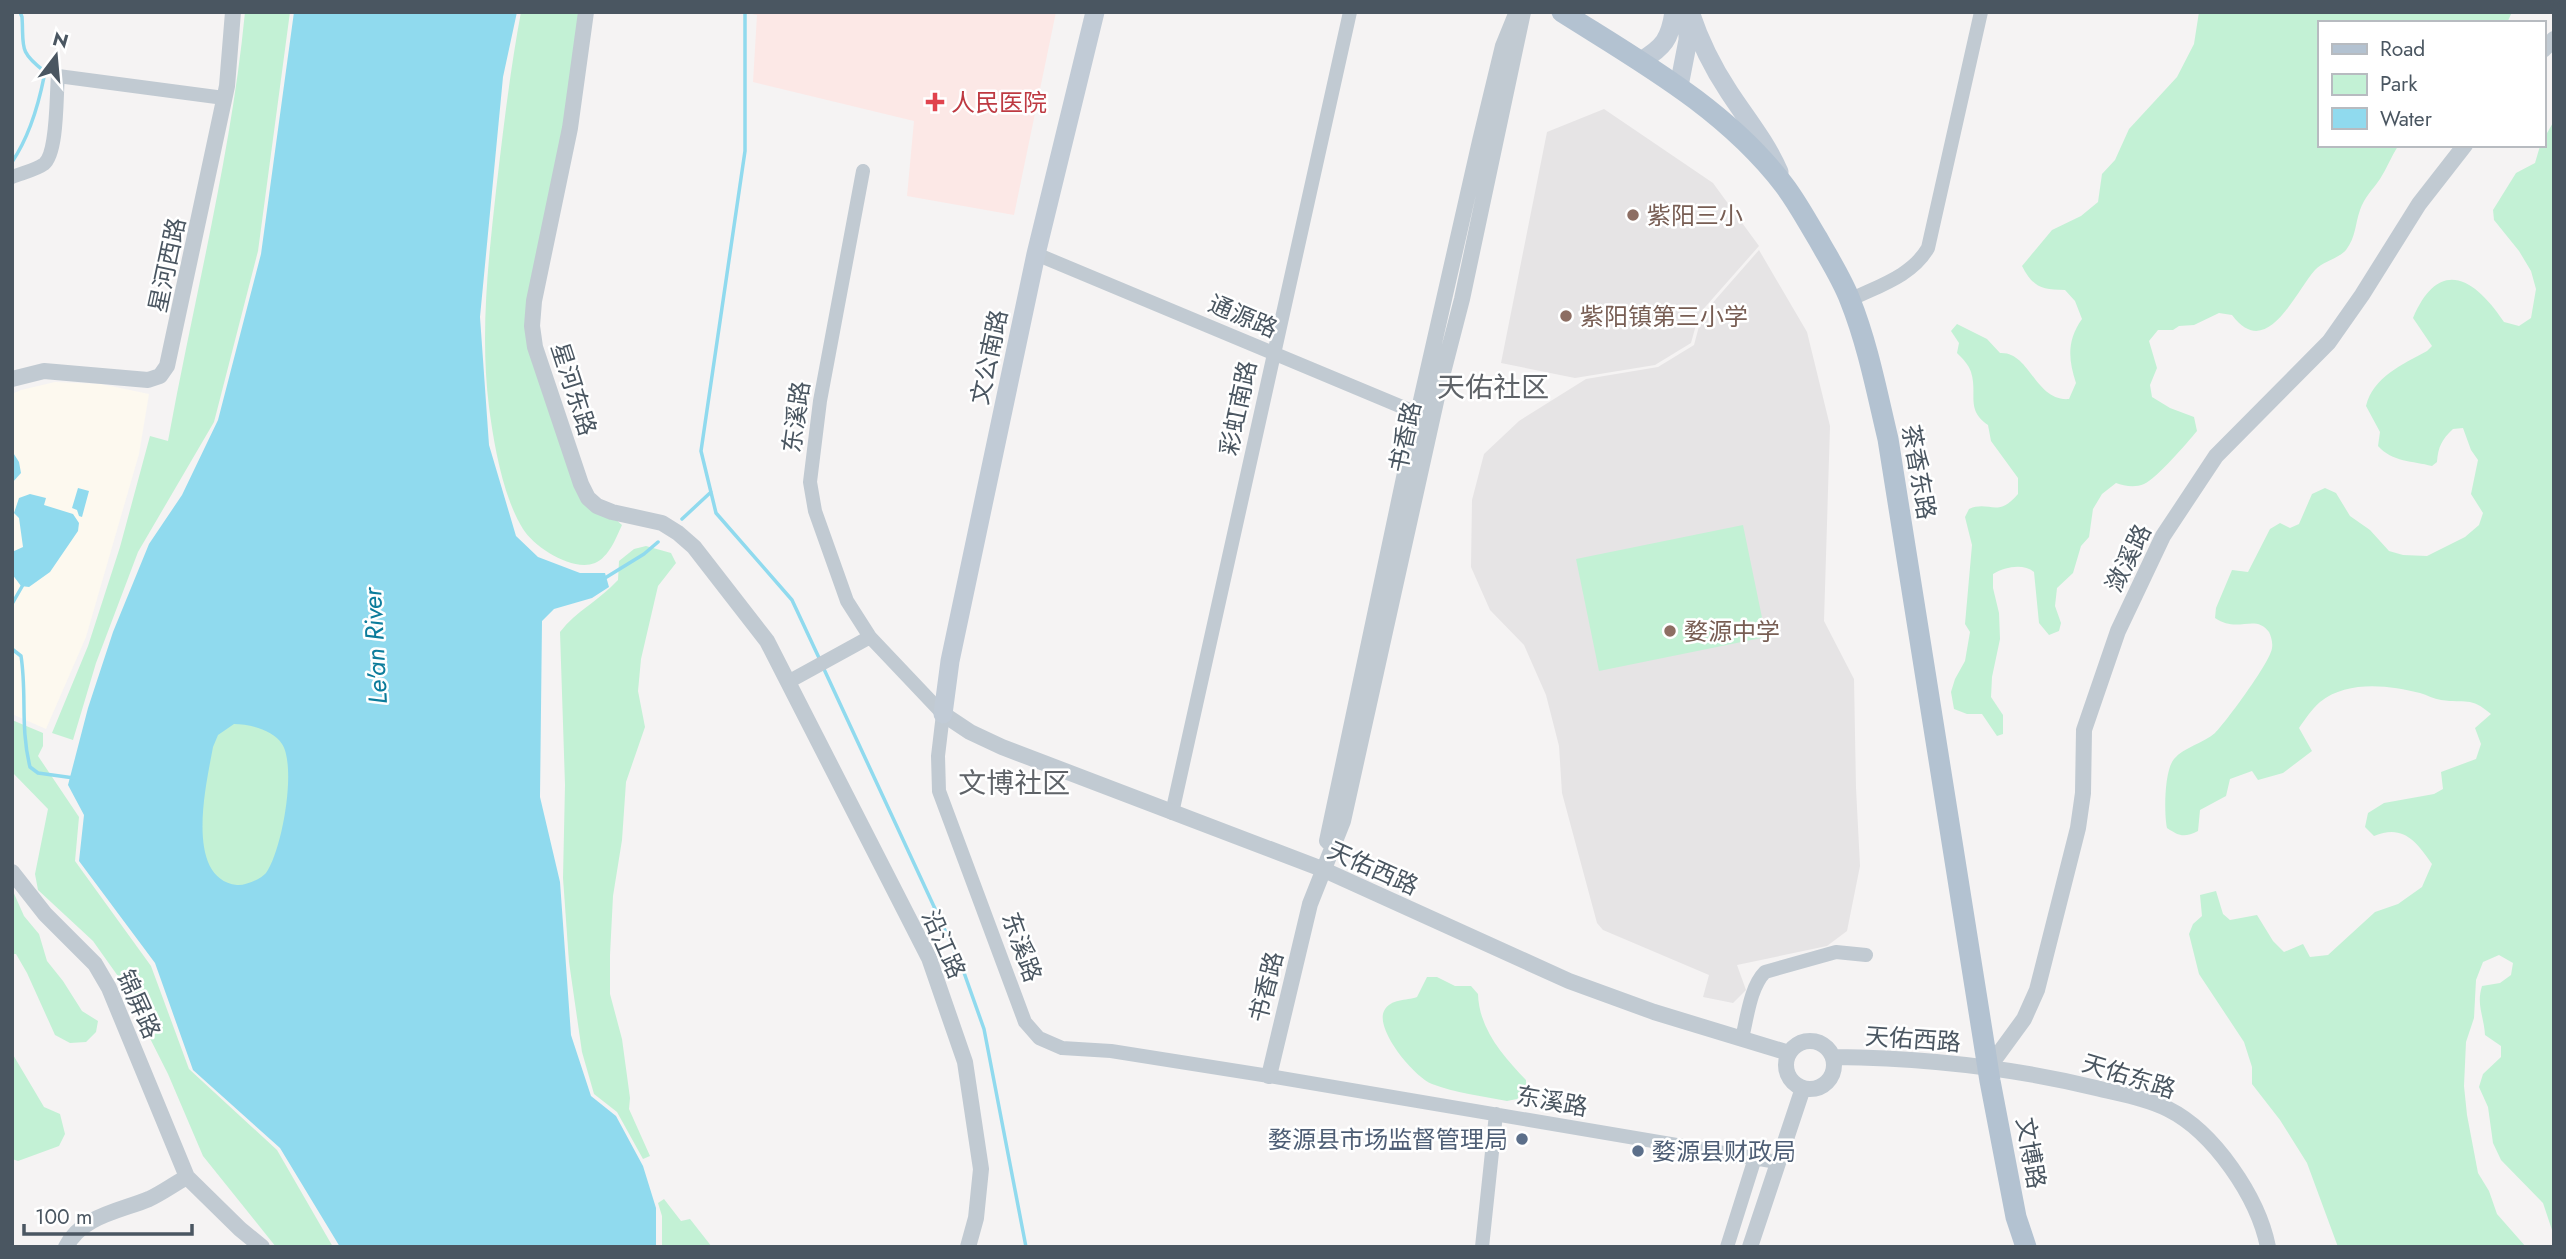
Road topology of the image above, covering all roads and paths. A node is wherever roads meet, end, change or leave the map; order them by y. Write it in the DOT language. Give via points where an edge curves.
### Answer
graph roads {
  1 [pos="233,12"];
  2 [pos="586,12"];
  3 [pos="1095,12"];
  4 [pos="1350,12"];
  5 [pos="1517,12"];
  6 [pos="1523,12"];
  7 [pos="1562,12"];
  8 [pos="1675,12"];
  9 [pos="1689,12"];
  10 [pos="1981,12"];
  11 [pos="1641,61"];
  12 [pos="1679,86"];
  13 [pos="224,98"];
  14 [pos="2463,147"];
  15 [pos="863,171"];
  16 [pos="15,176"];
  17 [pos="1784,186"];
  18 [pos="1036,254"];
  19 [pos="1850,300"];
  20 [pos="1273,354"];
  21 [pos="12,379"];
  22 [pos="1426,414"];
  23 [pos="870,637"];
  24 [pos="788,682"];
  25 [pos="943,714"];
  26 [pos="1172,813"];
  27 [pos="1322,869"];
  28 [pos="12,872"];
  29 [pos="1866,955"];
  30 [pos="1742,1038"];
  31 [pos="1789,1053"];
  32 [pos="1834,1057"];
  33 [pos="1989,1067"];
  34 [pos="1269,1076"];
  35 [pos="1803,1088"];
  36 [pos="1496,1114"];
  37 [pos="1755,1158"];
  38 [pos="1777,1162"];
  39 [pos="187,1177"];
  40 [pos="66,1247"];
  41 [pos="262,1247"];
  42 [pos="968,1247"];
  43 [pos="1482,1247"];
  44 [pos="1727,1247"];
  45 [pos="1750,1247"];
  46 [pos="2026,1247"];
  47 [pos="2268,1247"];
  1 -- 13 [label="street, 星河西路"];
  2 -- 24 [label="street, 星河东路" via="570,128 534,301 535,347 588,498 612,512 662,523 694,547 767,640"];
  3 -- 18 [label="main road, 文公南路"];
  4 -- 20 [label="street, 彩虹南路"];
  5 -- 22 [label="street, 书香路" via="1503,46"];
  6 -- 22 [label="street, 书香路" via="1462,299"];
  7 -- 11 [label="main road, 茶香东路"];
  8 -- 11 [label="main road" via="1666,41"];
  8 -- 12 [label="main road"];
  9 -- 12 [label="main road"];
  9 -- 17 [label="main road" via="1727,90 1762,139"];
  10 -- 19 [label="street" via="1928,248 1911,269"];
  11 -- 12 [label="main road, 茶香东路"];
  12 -- 17 [label="main road, 茶香东路" via="1735,133"];
  13 -- 16 [label="street" via="58,76 49,158"];
  13 -- 21 [label="street, 星河西路" via="172,352 160,376 128,379 44,370"];
  14 -- 33 [label="street, 潋溪路" via="2418,204 2329,342 2216,456 2163,536 2118,631 2084,730 2078,828 2037,990 2024,1019"];
  15 -- 23 [label="street, 东溪路" via="820,401 810,482 815,511 847,601"];
  17 -- 19 [label="main road, 茶香东路"];
  18 -- 20 [label="street, 通源路"];
  18 -- 25 [label="main road, 文公南路" via="950,661"];
  19 -- 33 [label="main road, 茶香东路" via="1888,439"];
  20 -- 22 [label="street, 通源路"];
  20 -- 26 [label="street, 彩虹南路"];
  22 -- 27 [label="street, 书香路"];
  23 -- 24 [label="street"];
  23 -- 25 [label="street, 东溪路"];
  24 -- 42 [label="street, 沿江路" via="929,958 965,1062 981,1169"];
  25 -- 26 [label="street, 天佑西路" via="1002,747"];
  25 -- 34 [label="street, 东溪路" via="939,791 1026,1022 1039,1038 1062,1048 1111,1051"];
  26 -- 27 [label="street, 天佑西路"];
  27 -- 30 [label="street, 天佑西路" via="1569,981"];
  27 -- 34 [label="street, 书香路"];
  28 -- 39 [label="street, 锦屏路" via="45,914 95,964 109,988"];
  29 -- 30 [label="street" via="1836,952 1765,972"];
  30 -- 31 [label="street, 天佑西路"];
  31 -- 32 [label="street" via="1812,1041 1825,1046"];
  31 -- 35 [label="street" via="1787,1074"];
  32 -- 33 [label="street, 天佑西路"];
  32 -- 35 [label="street" via="1831,1079 1818,1088"];
  33 -- 46 [label="main road, 文博路" via="2016,1217"];
  33 -- 47 [label="street, 天佑东路" via="2040,1074 2146,1100 2184,1119 2214,1147 2244,1188"];
  34 -- 36 [label="street, 东溪路"];
  35 -- 38 [label="street"];
  36 -- 37 [label="street, 东溪路"];
  36 -- 43 [label="street"];
  37 -- 38 [label="street, 东溪路"];
  37 -- 44 [label="street"];
  38 -- 45 [label="street"];
  39 -- 40 [label="street" via="151,1198 96,1219 77,1230"];
  39 -- 41 [label="street"];
}
